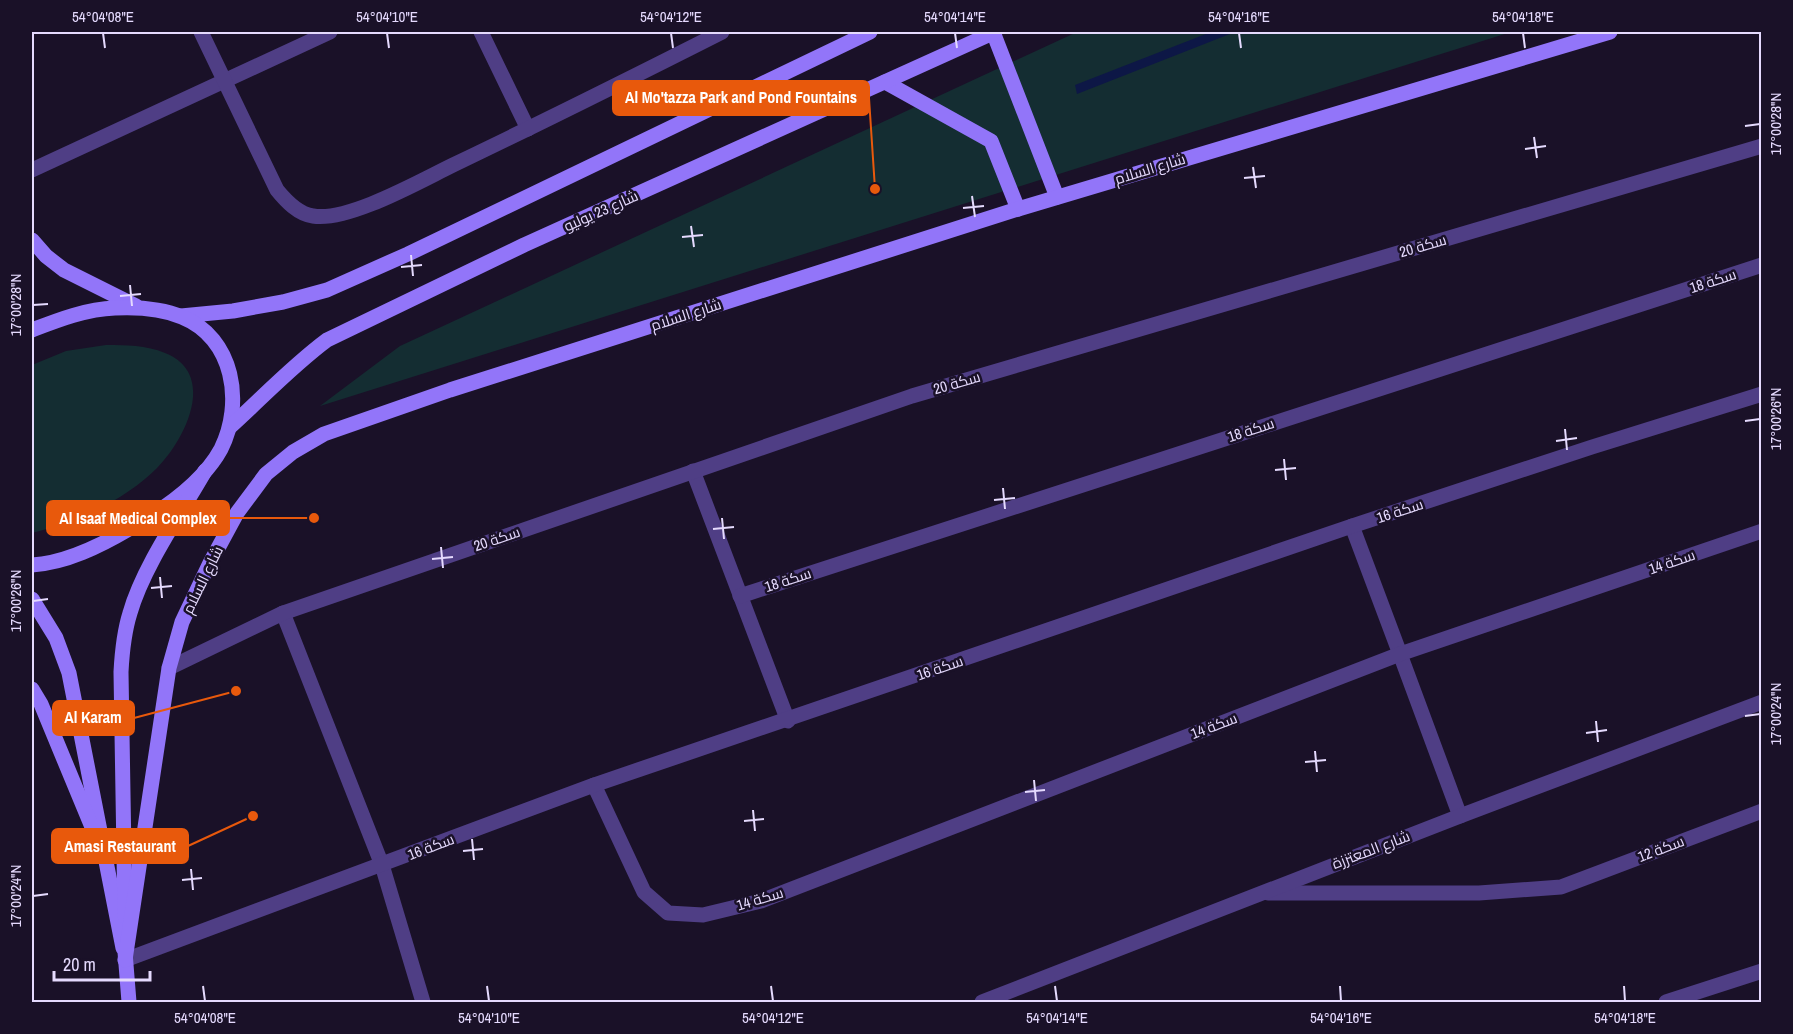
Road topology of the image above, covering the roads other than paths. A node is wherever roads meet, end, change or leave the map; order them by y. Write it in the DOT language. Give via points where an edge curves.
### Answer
graph roads {
  1 [pos="201,32"];
  2 [pos="330,32"];
  3 [pos="481,32"];
  4 [pos="722,32"];
  5 [pos="870,32"];
  6 [pos="994,32"];
  7 [pos="1610,32"];
  8 [pos="224,79"];
  9 [pos="885,82"];
  10 [pos="528,129"];
  11 [pos="1761,146"];
  12 [pos="32,170"];
  13 [pos="1057,197"];
  14 [pos="1018,209"];
  15 [pos="32,240"];
  16 [pos="1761,265"];
  17 [pos="142,308"];
  18 [pos="182,316"];
  19 [pos="32,330"];
  20 [pos="1761,394"];
  21 [pos="230,427"];
  22 [pos="206,471"];
  23 [pos="693,471"];
  24 [pos="1352,526"];
  25 [pos="1761,531"];
  26 [pos="32,565"];
  27 [pos="740,596"];
  28 [pos="32,599"];
  29 [pos="283,613"];
  30 [pos="1400,654"];
  31 [pos="169,668"];
  32 [pos="32,689"];
  33 [pos="1761,702"];
  34 [pos="788,721"];
  35 [pos="594,785"];
  36 [pos="1761,811"];
  37 [pos="1460,816"];
  38 [pos="106,862"];
  39 [pos="382,866"];
  40 [pos="1259,893"];
  41 [pos="125,960"];
  42 [pos="1761,971"];
  43 [pos="129,1002"];
  44 [pos="423,1002"];
  45 [pos="982,1002"];
  46 [pos="1666,1002"];
  1 -- 8 [label="street"];
  2 -- 8 [label="street"];
  3 -- 10 [label="street"];
  4 -- 10 [label="street"];
  5 -- 18 [label="street" via="327,290 233,311"];
  6 -- 9 [label="street, شارع 23 يوليو"];
  6 -- 13 [label="street"];
  7 -- 13 [label="street, شارع السلام"];
  8 -- 10 [label="street" via="277,190 291,206 313,216 366,207"];
  8 -- 12 [label="street"];
  9 -- 14 [label="street" via="991,141"];
  9 -- 21 [label="street, شارع 23 يوليو" via="524,245 327,340"];
  11 -- 23 [label="street, سكة 20" via="912,396"];
  13 -- 14 [label="street, شارع السلام"];
  14 -- 31 [label="street, شارع السلام" via="324,434 266,474 237,513 182,622"];
  15 -- 17 [label="street" via="64,270"];
  16 -- 27 [label="street, سكة 18"];
  17 -- 18 [label="street"];
  17 -- 19 [label="street" via="86,312"];
  18 -- 21 [label="street" via="204,329 228,362 233,386"];
  20 -- 24 [label="street, سكة 16"];
  21 -- 22 [label="street"];
  22 -- 26 [label="street" via="157,512 110,541 69,557"];
  22 -- 41 [label="street" via="146,574 130,612 123,647"];
  23 -- 27 [label="street"];
  23 -- 29 [label="street, سكة 20"];
  24 -- 30 [label="street"];
  24 -- 34 [label="street, سكة 16"];
  25 -- 30 [label="street, سكة 14"];
  27 -- 34 [label="street"];
  28 -- 38 [label="street" via="56,638 69,673"];
  29 -- 31 [label="street, سكة 20"];
  29 -- 39 [label="street"];
  30 -- 35 [label="street, سكة 14" via="761,901 703,915 668,913 644,892"];
  30 -- 37 [label="street"];
  31 -- 41 [label="street, شارع السلام"];
  32 -- 38 [label="street"];
  33 -- 37 [label="street, شارع المعتززة"];
  34 -- 35 [label="street, سكة 16"];
  35 -- 39 [label="street, سكة 16"];
  36 -- 40 [label="street, سكة 12" via="1561,887 1479,893"];
  37 -- 40 [label="street, شارع المعتززة"];
  38 -- 41 [label="street"];
  39 -- 41 [label="street, سكة 16"];
  39 -- 44 [label="street"];
  40 -- 45 [label="street, شارع المعتززة"];
  41 -- 43 [label="street"];
  42 -- 46 [label="street"];
}
